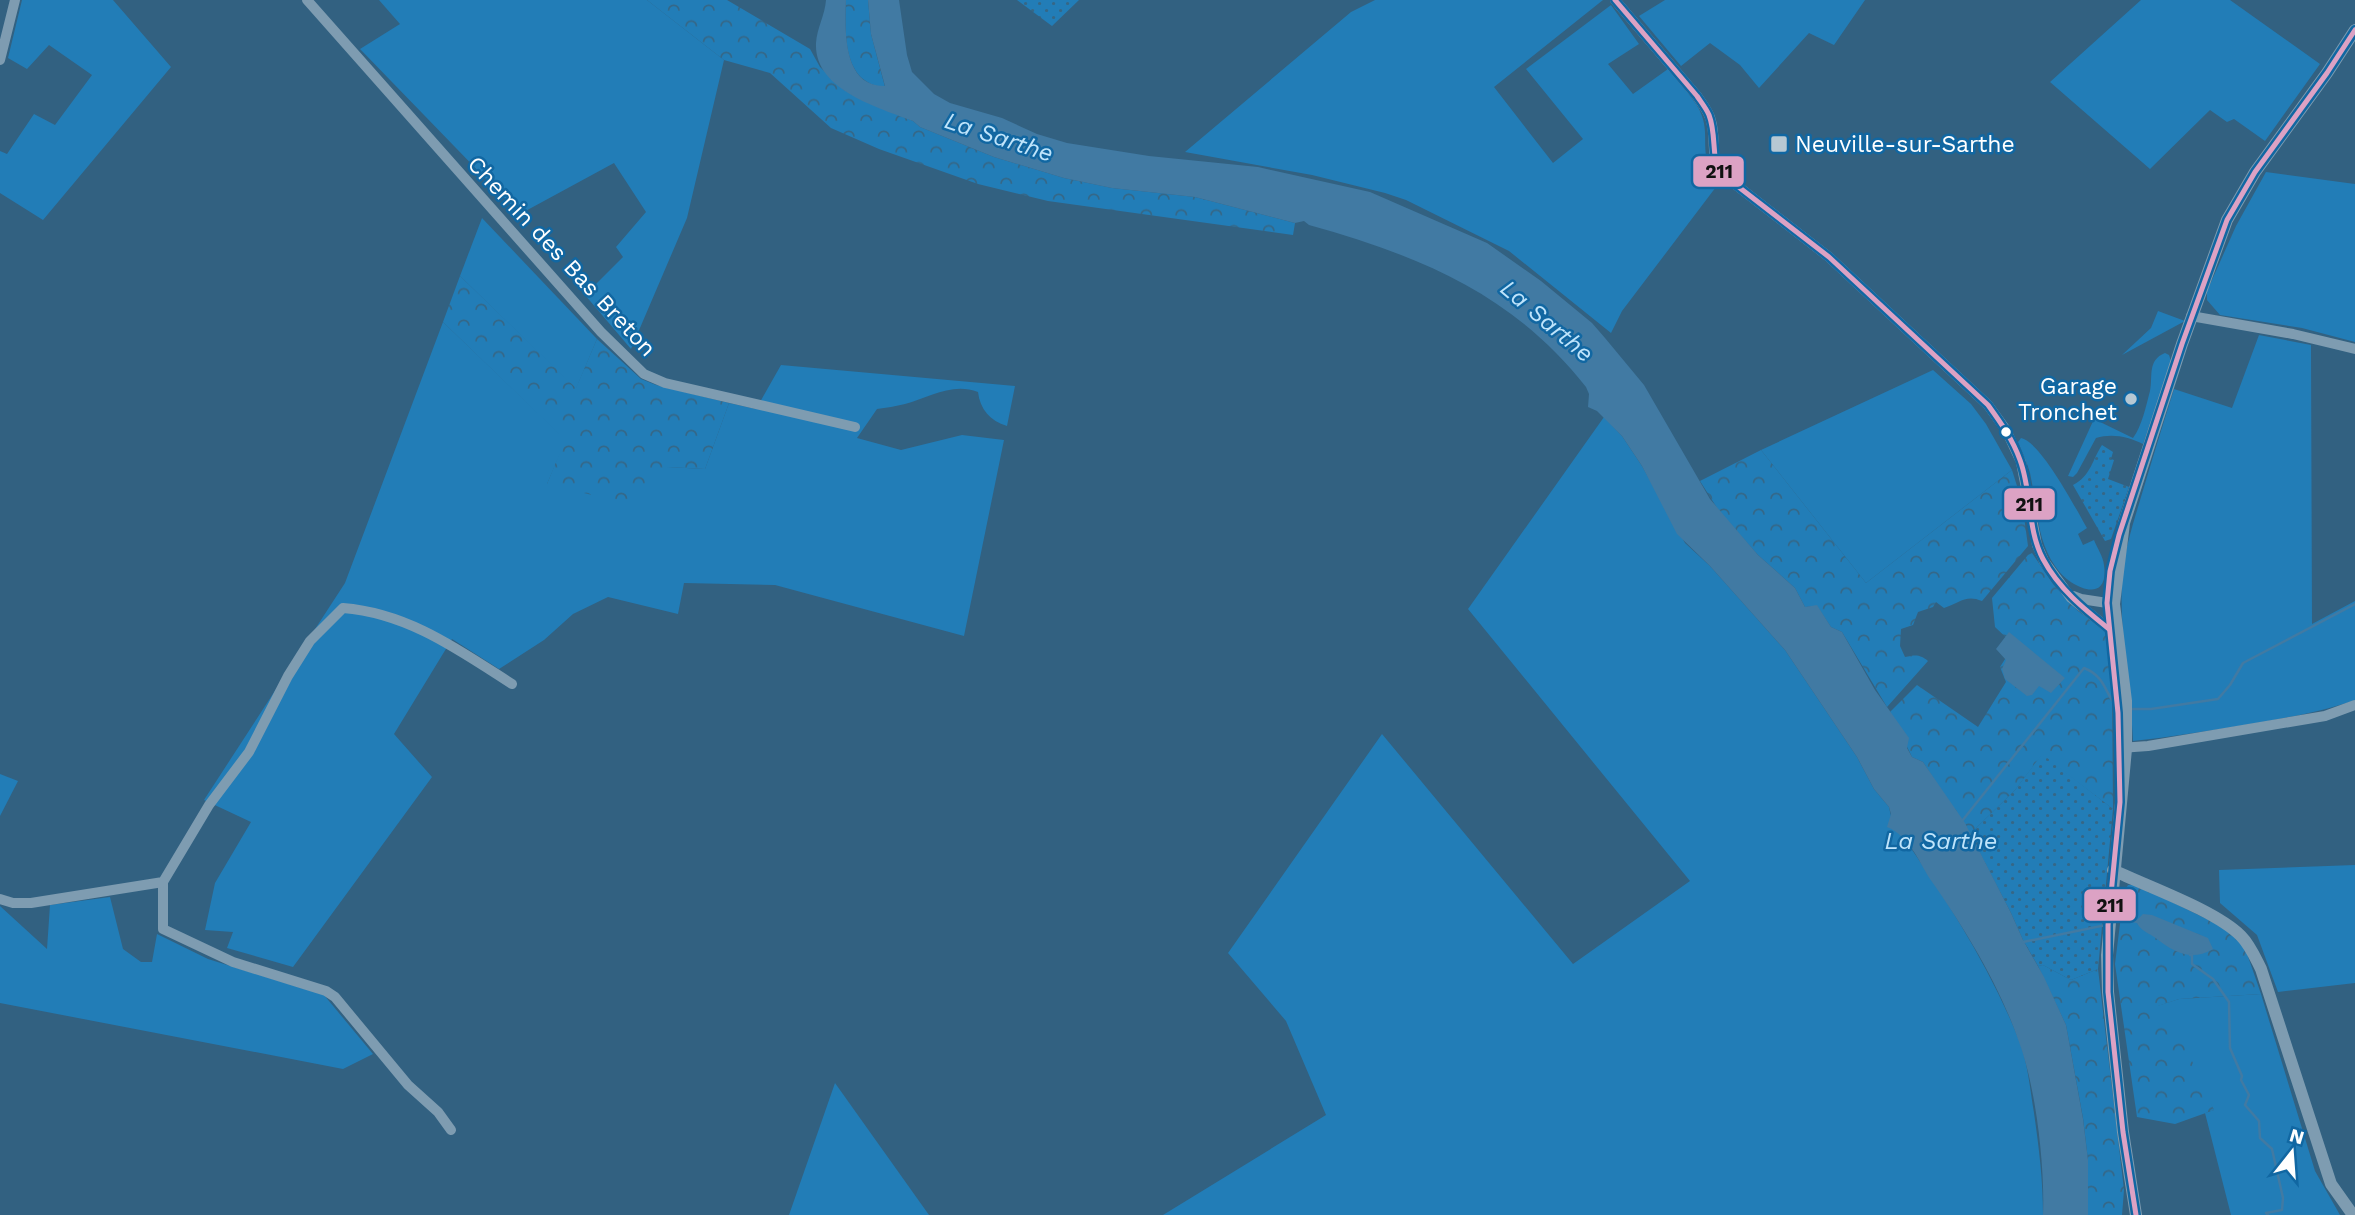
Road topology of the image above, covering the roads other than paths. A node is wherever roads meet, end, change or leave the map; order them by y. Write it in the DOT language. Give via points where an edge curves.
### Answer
graph roads {
  1 [pos="15,0"];
  2 [pos="307,0"];
  3 [pos="1621,3"];
  4 [pos="2355,30"];
  5 [pos="0,60"];
  6 [pos="2191,316"];
  7 [pos="2355,349"];
  8 [pos="855,427"];
  9 [pos="2062,587"];
  10 [pos="2110,606"];
  11 [pos="2086,611"];
  12 [pos="2109,629"];
  13 [pos="512,684"];
  14 [pos="2355,705"];
  15 [pos="2122,707"];
  16 [pos="2123,749"];
  17 [pos="2113,870"];
  18 [pos="163,882"];
  19 [pos="0,899"];
  20 [pos="451,1130"];
  21 [pos="2136,1215"];
  22 [pos="2353,1215"];
  1 -- 5 [label="street"];
  2 -- 8 [label="street, Chemin des Bas Breton" via="528,251 644,374 665,383"];
  3 -- 9 [label="street" via="1707,111 1718,171 1829,257 1988,405 2021,462 2037,545"];
  4 -- 6 [label="street" via="2239,197"];
  6 -- 7 [label="street"];
  6 -- 10 [label="street" via="2114,552 2107,585"];
  9 -- 10 [label="street" via="2076,597"];
  9 -- 11 [label="street"];
  10 -- 11 [label="street" via="2099,614"];
  10 -- 12 [label="street"];
  10 -- 15 [label="street"];
  11 -- 12 [label="street"];
  12 -- 15 [label="street"];
  13 -- 18 [label="street" via="428,632 367,610 343,608 310,641 248,752 209,805"];
  14 -- 16 [label="street" via="2325,716"];
  15 -- 16 [label="street"];
  16 -- 17 [label="street"];
  17 -- 21 [label="street" via="2108,992"];
  17 -- 22 [label="street" via="2220,920 2242,937 2261,969 2331,1184"];
  18 -- 19 [label="street" via="31,903"];
  18 -- 20 [label="street" via="163,929 233,962 335,997"];
}
